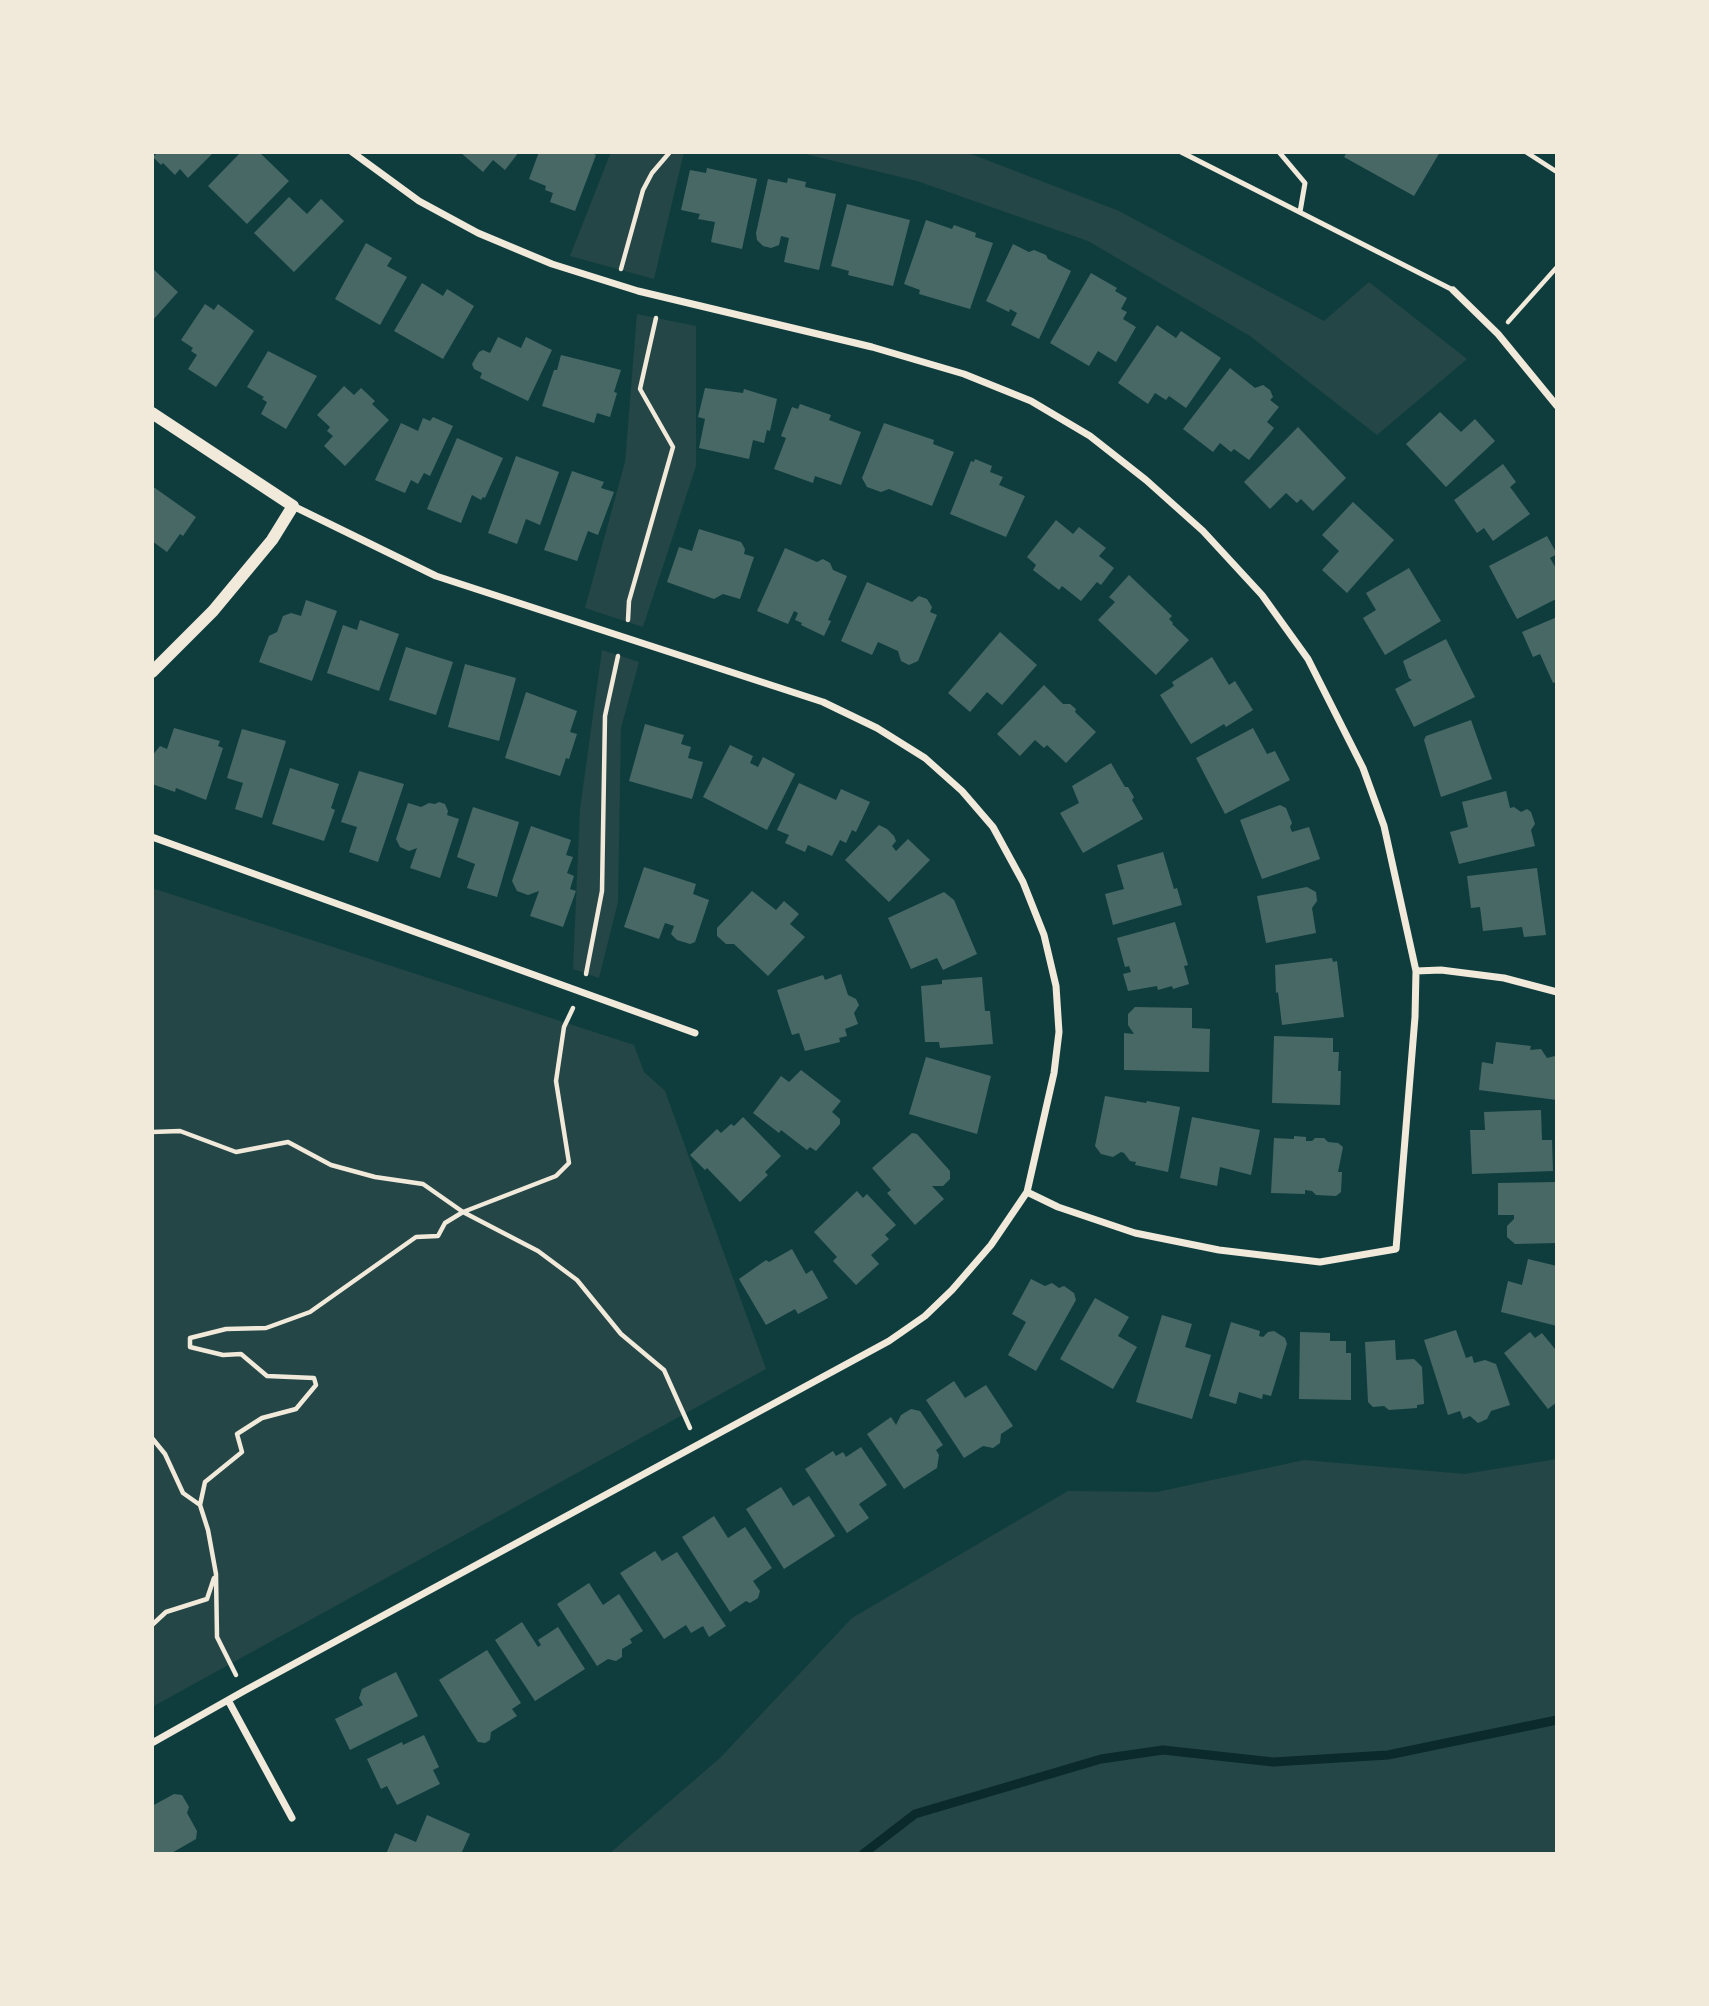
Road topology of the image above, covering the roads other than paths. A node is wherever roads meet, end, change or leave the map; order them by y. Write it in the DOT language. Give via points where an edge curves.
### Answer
graph roads {
  1 [pos="352,152"];
  2 [pos="1181,152"];
  3 [pos="1279,152"];
  4 [pos="1300,212"];
  5 [pos="1453,290"];
  6 [pos="1557,406"];
  7 [pos="152,413"];
  8 [pos="293,506"];
  9 [pos="152,671"];
  10 [pos="152,837"];
  11 [pos="1416,971"];
  12 [pos="1557,992"];
  13 [pos="695,1033"];
  14 [pos="1027,1192"];
  15 [pos="228,1700"];
  16 [pos="152,1743"];
  17 [pos="292,1818"];
  1 -- 11 [label="street" via="419,201 478,233 552,264 638,291 964,374 1031,401 1090,436 1203,531 1262,595 1308,659 1363,768 1384,827"];
  2 -- 4 [label="lane"];
  3 -- 4 [label="lane" via="1305,183"];
  4 -- 5 [label="lane"];
  5 -- 6 [label="street" via="1498,334"];
  7 -- 8 [label="street"];
  8 -- 9 [label="street" via="272,540 214,611"];
  8 -- 14 [label="street" via="436,576 823,702 925,758 962,790 993,827 1023,882 1044,935 1056,986 1059,1032 1054,1073"];
  10 -- 13 [label="street"];
  11 -- 12 [label="street" via="1504,978"];
  11 -- 14 [label="street" via="1396,1249 1320,1262 1219,1251 1135,1233"];
  14 -- 15 [label="street" via="991,1245 952,1290 889,1341"];
  15 -- 16 [label="street"];
  15 -- 17 [label="street"];
}
